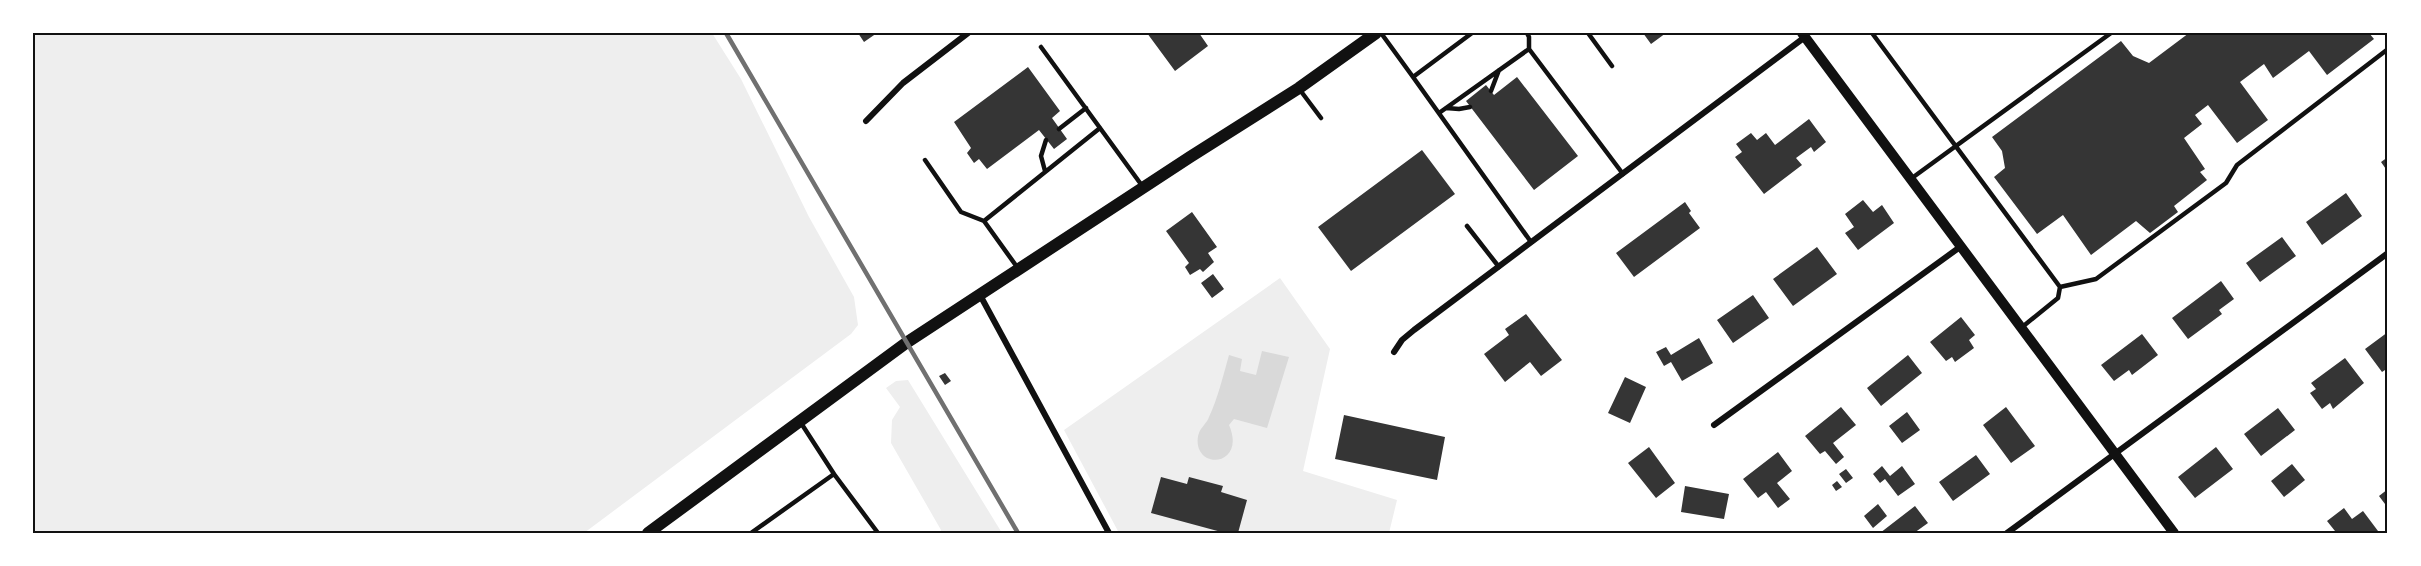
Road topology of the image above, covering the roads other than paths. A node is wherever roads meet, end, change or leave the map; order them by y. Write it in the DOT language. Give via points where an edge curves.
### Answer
graph roads {
  1 [pos="968,33"];
  2 [pos="1377,33"];
  3 [pos="1382,33"];
  4 [pos="1472,33"];
  5 [pos="1527,33"];
  6 [pos="1588,33"];
  7 [pos="1872,33"];
  8 [pos="2111,33"];
  9 [pos="1803,35"];
  10 [pos="1041,47"];
  11 [pos="1528,49"];
  12 [pos="2388,49"];
  13 [pos="1612,66"];
  14 [pos="1499,70"];
  15 [pos="1413,77"];
  16 [pos="1299,88"];
  17 [pos="1491,91"];
  18 [pos="1445,107"];
  19 [pos="1470,107"];
  20 [pos="1086,108"];
  21 [pos="1439,112"];
  22 [pos="1321,118"];
  23 [pos="866,121"];
  24 [pos="1100,128"];
  25 [pos="1059,129"];
  26 [pos="1046,140"];
  27 [pos="1955,145"];
  28 [pos="926,160"];
  29 [pos="1046,171"];
  30 [pos="1623,174"];
  31 [pos="1910,179"];
  32 [pos="1143,187"];
  33 [pos="984,221"];
  34 [pos="1467,226"];
  35 [pos="1531,242"];
  36 [pos="1960,247"];
  37 [pos="2388,253"];
  38 [pos="1499,267"];
  39 [pos="1018,269"];
  40 [pos="2060,287"];
  41 [pos="980,295"];
  42 [pos="2020,328"];
  43 [pos="1394,352"];
  44 [pos="799,422"];
  45 [pos="1714,425"];
  46 [pos="2116,453"];
  47 [pos="834,474"];
  48 [pos="662,529"];
  49 [pos="648,533"];
  50 [pos="751,533"];
  51 [pos="878,533"];
  52 [pos="1109,533"];
  53 [pos="2007,533"];
  54 [pos="2174,533"];
  1 -- 23 [label="street" via="903,83"];
  2 -- 16 [label="main road"];
  3 -- 15 [label="lane"];
  4 -- 15 [label="lane"];
  5 -- 11 [label="lane"];
  6 -- 13 [label="lane"];
  7 -- 27 [label="lane"];
  8 -- 27 [label="lane"];
  9 -- 30 [label="street"];
  9 -- 31 [label="street"];
  10 -- 20 [label="lane"];
  11 -- 14 [label="lane"];
  11 -- 30 [label="lane"];
  12 -- 40 [label="lane" via="2237,165 2226,183 2096,279"];
  14 -- 17 [label="lane"];
  14 -- 18 [label="lane"];
  15 -- 21 [label="lane"];
  16 -- 22 [label="lane"];
  16 -- 32 [label="main road"];
  18 -- 19 [label="lane"];
  18 -- 21 [label="lane"];
  20 -- 24 [label="lane"];
  20 -- 25 [label="lane"];
  21 -- 35 [label="lane"];
  24 -- 29 [label="lane"];
  24 -- 32 [label="lane"];
  26 -- 29 [label="lane" via="1041,156"];
  27 -- 31 [label="lane"];
  27 -- 40 [label="lane"];
  28 -- 33 [label="lane" via="961,212"];
  29 -- 33 [label="lane"];
  30 -- 35 [label="street"];
  31 -- 36 [label="street"];
  32 -- 39 [label="main road"];
  33 -- 39 [label="lane"];
  34 -- 38 [label="lane"];
  35 -- 38 [label="street"];
  36 -- 42 [label="street"];
  36 -- 45 [label="street"];
  37 -- 46 [label="street"];
  38 -- 43 [label="street" via="1414,330"];
  39 -- 41 [label="main road"];
  40 -- 42 [label="lane" via="2058,298"];
  41 -- 44 [label="main road" via="906,343"];
  41 -- 52 [label="street"];
  42 -- 46 [label="street"];
  44 -- 47 [label="lane"];
  44 -- 48 [label="main road"];
  46 -- 53 [label="street"];
  46 -- 54 [label="street"];
  47 -- 50 [label="lane"];
  47 -- 51 [label="lane"];
  48 -- 49 [label="main road"];
}
